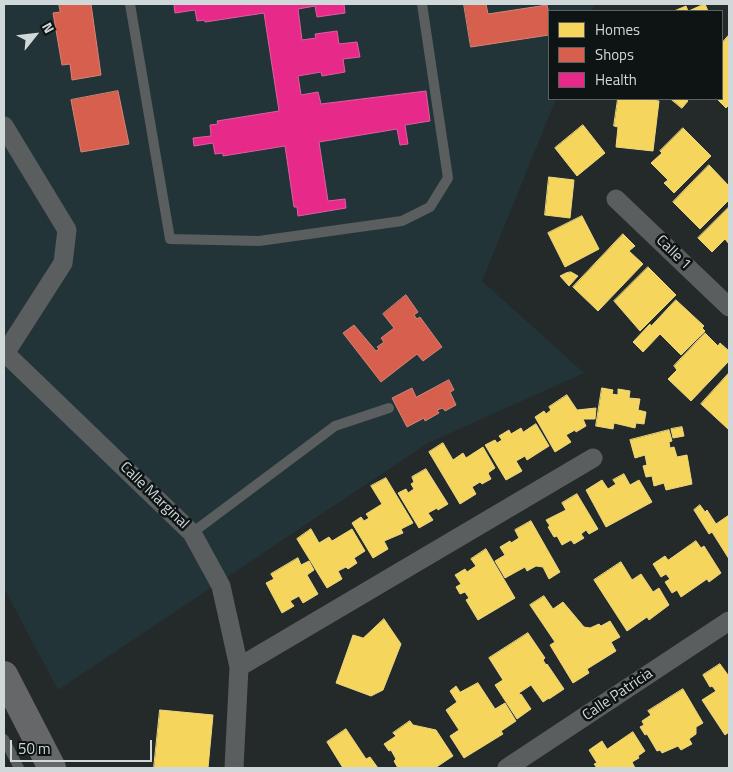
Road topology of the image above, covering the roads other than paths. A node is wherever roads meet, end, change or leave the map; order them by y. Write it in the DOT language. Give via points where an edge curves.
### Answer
graph roads {
  1 [pos="130,4"];
  2 [pos="422,4"];
  3 [pos="4,126"];
  4 [pos="616,199"];
  5 [pos="729,307"];
  6 [pos="4,354"];
  7 [pos="389,408"];
  8 [pos="593,458"];
  9 [pos="192,533"];
  10 [pos="729,621"];
  11 [pos="239,667"];
  12 [pos="4,675"];
  13 [pos="4,739"];
  14 [pos="18,768"];
  15 [pos="52,768"];
  16 [pos="234,768"];
  17 [pos="507,768"];
  1 -- 2 [label="lane" via="170,239 259,241 402,221 430,207 448,178"];
  3 -- 6 [label="street" via="67,230 64,263"];
  4 -- 5 [label="street, Calle 1"];
  6 -- 9 [label="street, Calle Marginal"];
  7 -- 9 [label="lane" via="335,426"];
  8 -- 11 [label="street"];
  9 -- 11 [label="street, Calle Marginal" via="221,586"];
  10 -- 17 [label="street, Calle Patricia"];
  11 -- 16 [label="street, Calle Marginal"];
  12 -- 15 [label="main road"];
  13 -- 14 [label="lane"];
}
